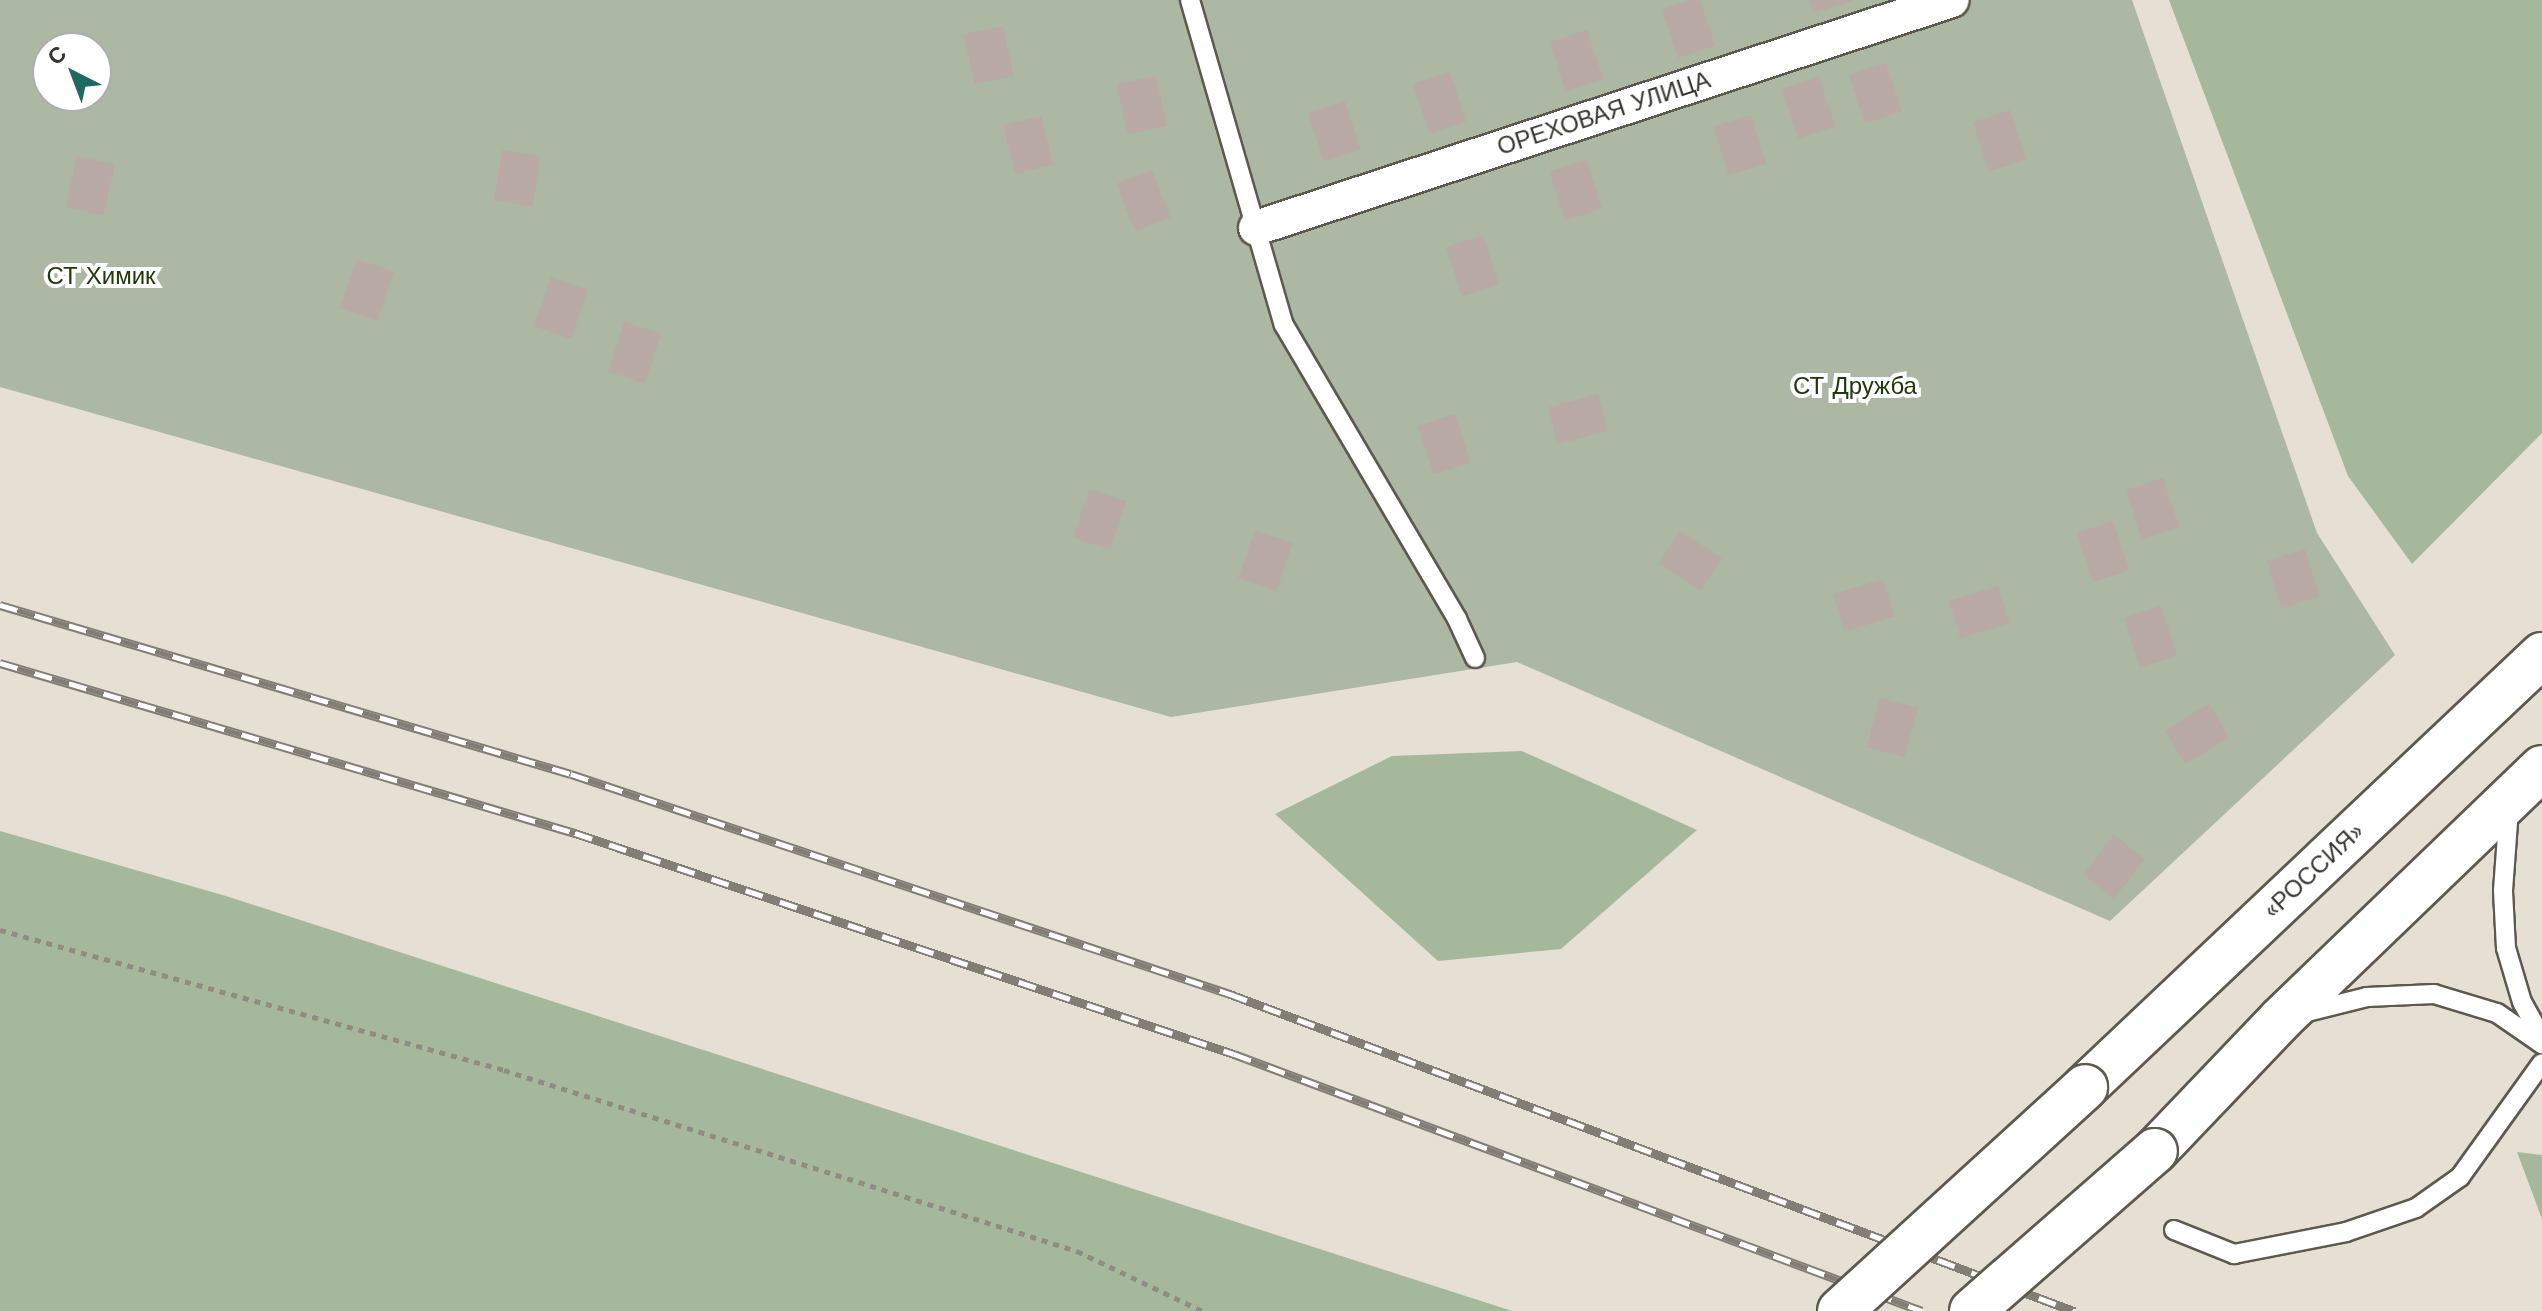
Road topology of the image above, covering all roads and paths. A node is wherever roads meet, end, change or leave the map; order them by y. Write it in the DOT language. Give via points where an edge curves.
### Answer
graph roads {
  1 [pos="1190,0"];
  2 [pos="1952,0"];
  3 [pos="1256,228"];
  4 [pos="2542,655"];
  5 [pos="1475,658"];
  6 [pos="2542,768"];
  7 [pos="2510,798"];
  8 [pos="0,930"];
  9 [pos="2281,1019"];
  10 [pos="2542,1041"];
  11 [pos="2542,1063"];
  12 [pos="2174,1230"];
  13 [pos="1202,1311"];
  14 [pos="1840,1311"];
  15 [pos="1972,1311"];
  1 -- 3 [label="lane"];
  2 -- 3 [label="street, ОРЕХОВАЯ УЛИЦА"];
  3 -- 5 [label="lane" via="1284,325"];
  4 -- 14 [label="highway, «РОССИЯ», bridge"];
  6 -- 7 [label="highway"];
  7 -- 9 [label="highway"];
  7 -- 10 [label="lane" via="2503,891 2506,948 2522,1002"];
  8 -- 13 [label="path" via="504,1070 1077,1251"];
  9 -- 10 [label="lane" via="2367,997 2434,994 2497,1013"];
  9 -- 15 [label="highway, bridge" via="2155,1151"];
  11 -- 12 [label="lane" via="2460,1177 2416,1208 2346,1232 2234,1254"];
}
